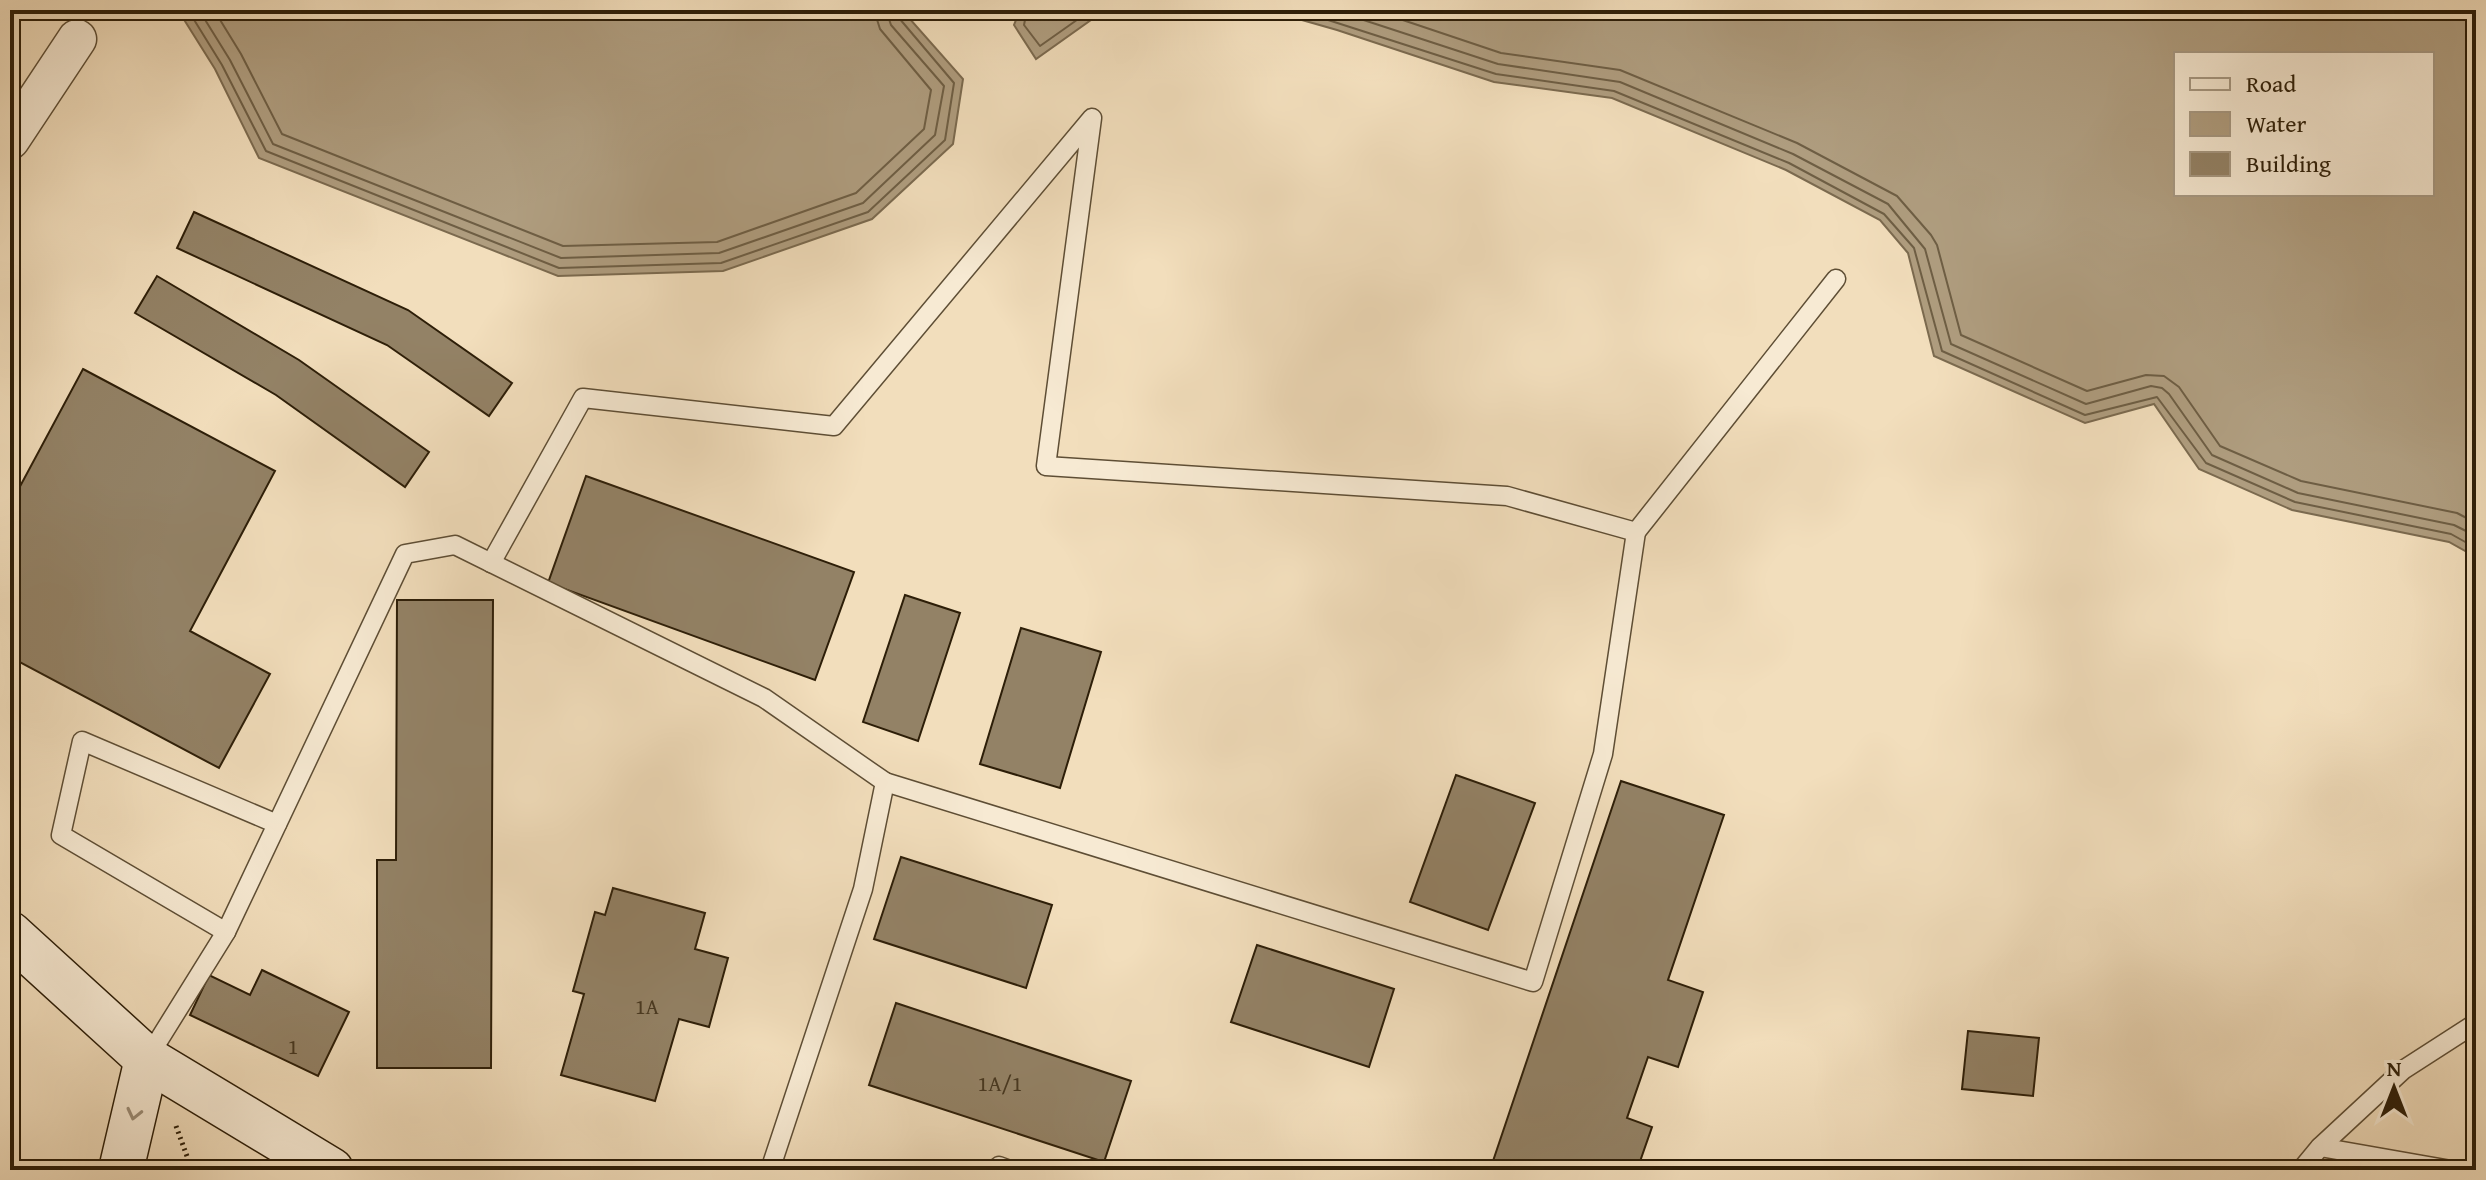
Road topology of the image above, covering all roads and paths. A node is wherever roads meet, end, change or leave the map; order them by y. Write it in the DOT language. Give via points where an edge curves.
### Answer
graph roads {
  1 [pos="77,39"];
  2 [pos="10,140"];
  3 [pos="1836,279"];
  4 [pos="1636,532"];
  5 [pos="491,563"];
  6 [pos="885,782"];
  7 [pos="277,824"];
  8 [pos="226,932"];
  9 [pos="10,934"];
  10 [pos="2476,1023"];
  11 [pos="147,1059"];
  12 [pos="2320,1147"];
  13 [pos="121,1170"];
  14 [pos="331,1170"];
  15 [pos="770,1170"];
  16 [pos="2301,1170"];
  17 [pos="2451,1170"];
  1 -- 2 [label="street"];
  3 -- 4 [label="lane"];
  4 -- 5 [label="lane" via="1507,496 1046,466 1092,118 834,426 583,398"];
  4 -- 6 [label="lane" via="1603,754 1533,982"];
  5 -- 6 [label="lane" via="764,698"];
  5 -- 7 [label="lane" via="455,545 405,554"];
  6 -- 15 [label="lane" via="863,889"];
  7 -- 8 [label="lane"];
  7 -- 8 [label="lane" via="82,741 61,835"];
  8 -- 11 [label="lane"];
  9 -- 11 [label="main road"];
  10 -- 12 [label="lane" via="2403,1070"];
  11 -- 13 [label="main road, one-way"];
  11 -- 14 [label="main road"];
  12 -- 16 [label="lane"];
  12 -- 17 [label="lane"];
}
